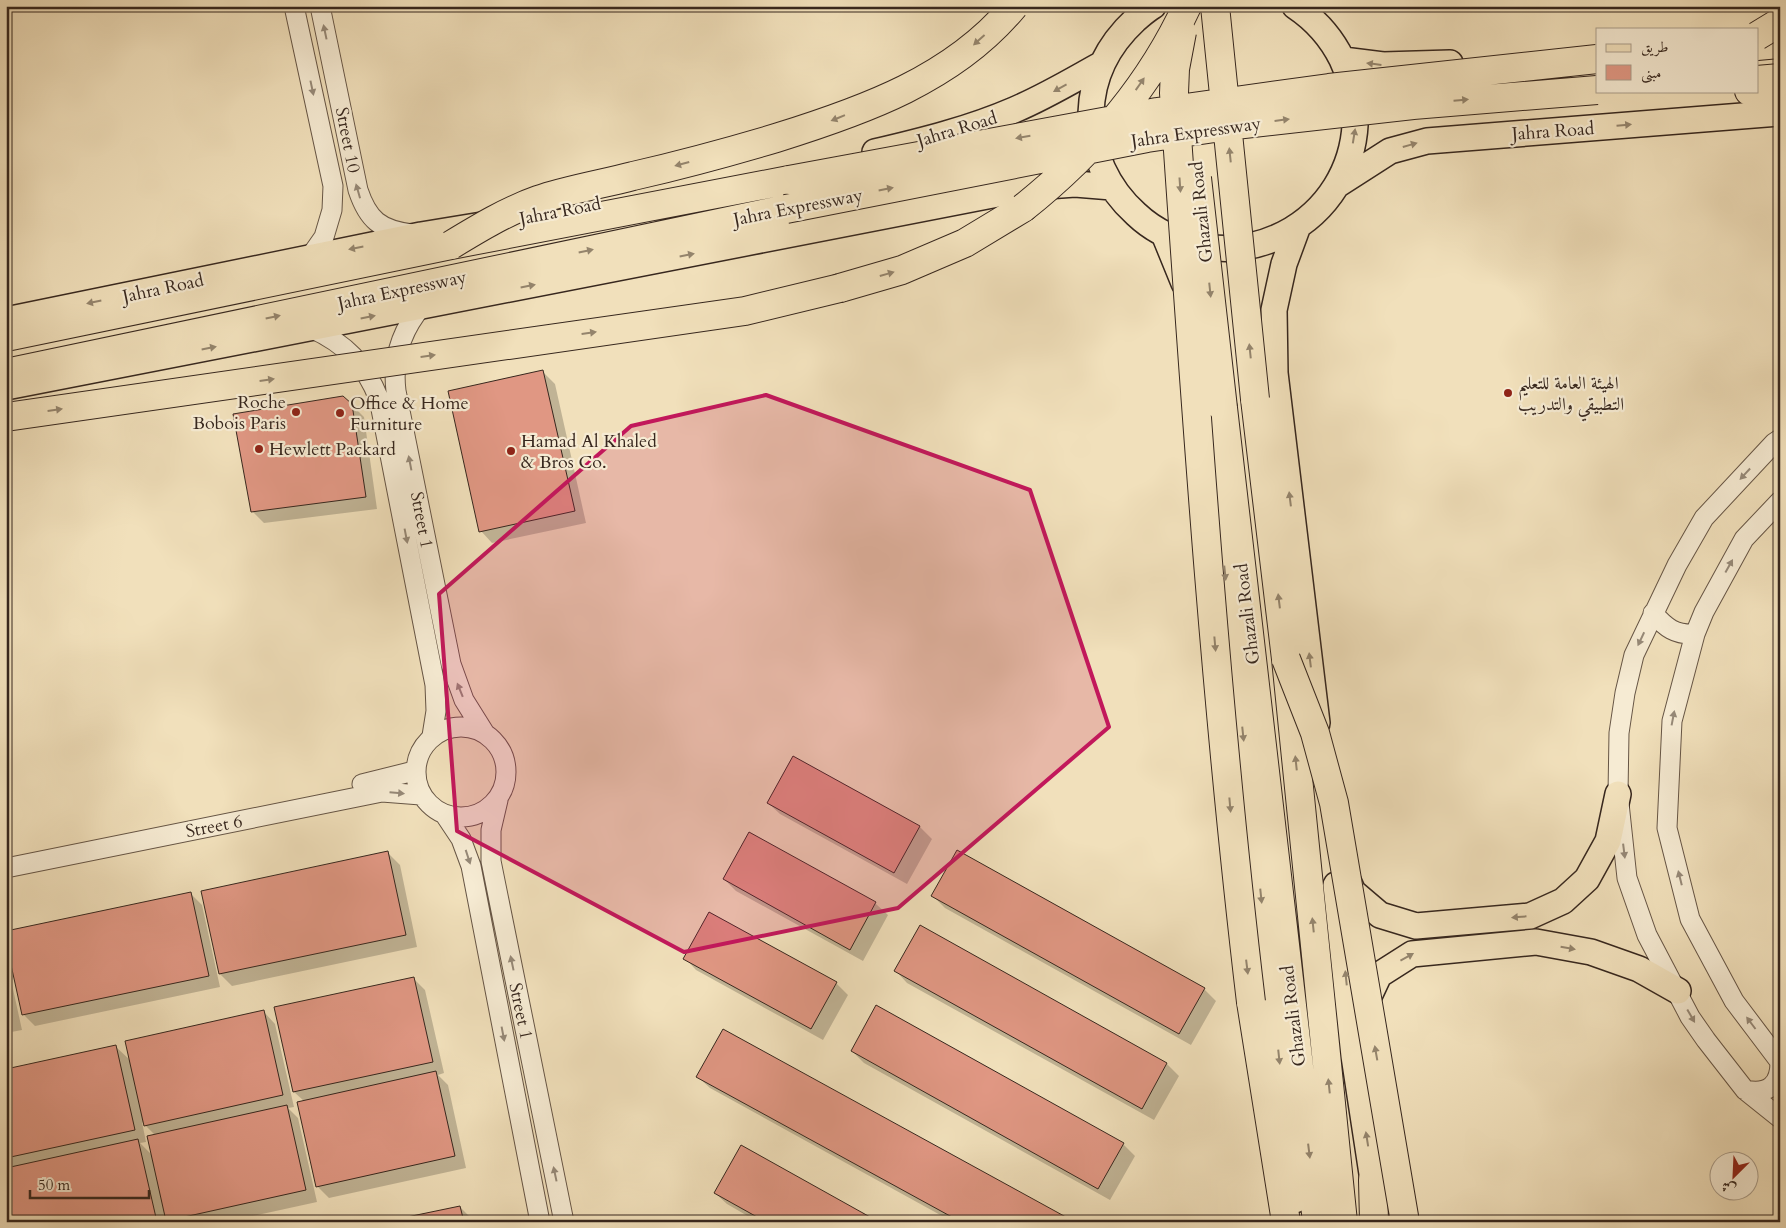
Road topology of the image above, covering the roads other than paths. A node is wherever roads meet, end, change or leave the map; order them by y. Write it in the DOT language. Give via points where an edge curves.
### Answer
graph roads {
  1 [pos="294,6"];
  2 [pos="320,6"];
  3 [pos="1014,6"];
  4 [pos="1215,6"];
  5 [pos="1296,6"];
  6 [pos="1149,7"];
  7 [pos="1183,15"];
  8 [pos="1780,22"];
  9 [pos="1780,32"];
  10 [pos="1758,34"];
  11 [pos="1758,35"];
  12 [pos="1780,44"];
  13 [pos="1758,46"];
  14 [pos="1596,50"];
  15 [pos="1596,59"];
  16 [pos="1343,60"];
  17 [pos="1102,64"];
  18 [pos="1780,78"];
  19 [pos="1758,80"];
  20 [pos="1596,90"];
  21 [pos="1752,92"];
  22 [pos="1780,100"];
  23 [pos="1780,113"];
  24 [pos="1337,185"];
  25 [pos="1112,187"];
  26 [pos="1298,226"];
  27 [pos="1164,234"];
  28 [pos="421,235"];
  29 [pos="451,245"];
  30 [pos="310,257"];
  31 [pos="422,306"];
  32 [pos="6,320"];
  33 [pos="311,328"];
  34 [pos="6,337"];
  35 [pos="6,372"];
  36 [pos="6,387"];
  37 [pos="6,417"];
  38 [pos="1780,439"];
  39 [pos="1780,501"];
  40 [pos="1653,613"];
  41 [pos="1695,634"];
  42 [pos="1286,659"];
  43 [pos="484,732"];
  44 [pos="432,736"];
  45 [pos="414,771"];
  46 [pos="1618,794"];
  47 [pos="421,795"];
  48 [pos="498,800"];
  49 [pos="445,815"];
  50 [pos="1332,846"];
  51 [pos="6,854"];
  52 [pos="6,868"];
  53 [pos="1678,991"];
  54 [pos="1354,1056"];
  55 [pos="1745,1090"];
  56 [pos="1780,1118"];
  57 [pos="1373,1180"];
  58 [pos="1313,1187"];
  59 [pos="540,1222"];
  60 [pos="564,1222"];
  61 [pos="1286,1222"];
  62 [pos="1297,1222"];
  63 [pos="1310,1222"];
  64 [pos="1317,1222"];
  65 [pos="1343,1222"];
  66 [pos="1374,1222"];
  67 [pos="1380,1222"];
  68 [pos="1405,1222"];
  1 -- 30 [label="street, Street 10, one-way" via="333,186 332,210 324,237"];
  28 -- 2 [label="street, Street 10, one-way" via="395,232 376,222 364,208"];
  3 -- 29 [label="highway, one-way, bridge" via="972,46 936,73 894,96 828,122 747,146 541,199 497,218"];
  42 -- 4 [label="highway, Ghazali Road, one-way, bridge" via="1255,400"];
  5 -- 16 [label="main road" via="1323,30"];
  6 -- 17 [label="main road" via="1121,33"];
  37 -- 7 [label="highway, one-way, bridge" via="745,311 902,270 965,243 1023,208 1054,183 1083,156 1122,110"];
  7 -- 58 [label="highway, Ghazali Road, one-way, bridge" via="1187,85"];
  7 -- 61 [label="highway, one-way, bridge" via="1174,93 1203,507 1239,902 1251,1002"];
  8 -- 10 [label="highway, bridge"];
  9 -- 11 [label="main road"];
  12 -- 13 [label="highway"];
  14 -- 16 [label="main road, one-way" via="1424,65 1383,65"];
  15 -- 29 [label="highway, Jahra Expressway, one-way, bridge" via="1329,88 1157,112"];
  24 -- 16 [label="main road, one-way" via="1352,151 1356,114"];
  17 -- 25 [label="main road" via="1094,88 1093,140 1100,164"];
  17 -- 28 [label="main road, Jahra Road, one-way" via="1012,111 970,127 906,144 841,159"];
  18 -- 19 [label="highway"];
  35 -- 20 [label="highway, Jahra Expressway, one-way, bridge" via="767,213 1147,138 1403,106"];
  21 -- 22 [label="highway"];
  24 -- 23 [label="main road, Jahra Road, one-way" via="1390,151 1427,141"];
  24 -- 26 [label="main road" via="1316,212"];
  25 -- 27 [label="main road" via="1126,206"];
  31 -- 25 [label="main road, one-way" via="1034,187 1075,184"];
  26 -- 27 [label="main road" via="1258,244 1218,249 1190,244"];
  50 -- 26 [label="main road, one-way" via="1275,373 1274,310 1284,264"];
  27 -- 62 [label="main road, Ghazali Road, one-way" via="1186,288 1198,329"];
  28 -- 30 [label="main road, Jahra Road, one-way"];
  29 -- 34 [label="highway, Jahra Expressway"];
  30 -- 32 [label="main road, Jahra Road, one-way"];
  33 -- 31 [label="main road, one-way"];
  43 -- 31 [label="street, Street 1, one-way" via="464,700 451,664 396,391 395,365 401,339"];
  36 -- 33 [label="main road, one-way"];
  33 -- 44 [label="street, Street 1, one-way" via="326,334 351,354 371,379 379,399 436,685"];
  38 -- 40 [label="street, one-way" via="1704,518"];
  41 -- 39 [label="street, one-way" via="1744,539"];
  40 -- 41 [label="street" via="1664,626 1682,635"];
  40 -- 46 [label="street, one-way" via="1634,655 1625,693 1619,734"];
  55 -- 41 [label="street, one-way" via="1767,1090 1780,1073 1780,1062 1734,1001 1690,919 1667,828 1672,721"];
  65 -- 42 [label="highway, Ghazali Road, one-way, bridge"];
  68 -- 42 [label="highway, one-way, bridge" via="1334,803 1315,733"];
  43 -- 44 [label="street" via="466,727 448,728"];
  43 -- 48 [label="street" via="496,742 504,756 505,786"];
  44 -- 45 [label="street" via="421,749"];
  45 -- 47 [label="street"];
  45 -- 51 [label="street, Street 6" via="381,781"];
  46 -- 50 [label="main road, one-way" via="1608,841 1587,879 1563,901 1530,916 1416,926 1380,915 1353,892"];
  46 -- 53 [label="street, one-way" via="1628,878 1646,935"];
  47 -- 49 [label="street" via="431,807"];
  52 -- 47 [label="street, Street 6, one-way" via="382,792"];
  48 -- 49 [label="street" via="474,816 459,818"];
  60 -- 48 [label="street, Street 1, one-way" via="491,861 491,830"];
  49 -- 59 [label="street, Street 1, one-way" via="461,839 471,866"];
  54 -- 50 [label="main road, one-way"];
  54 -- 53 [label="main road, one-way" via="1364,1005 1379,975 1412,954 1536,942 1591,952 1639,969"];
  53 -- 55 [label="street, one-way" via="1700,1032"];
  57 -- 54 [label="main road, one-way"];
  55 -- 56 [label="street"];
  57 -- 66 [label="highway"];
  57 -- 67 [label="main road"];
  58 -- 63 [label="highway"];
  58 -- 64 [label="highway, Ghazali Road"];
}
